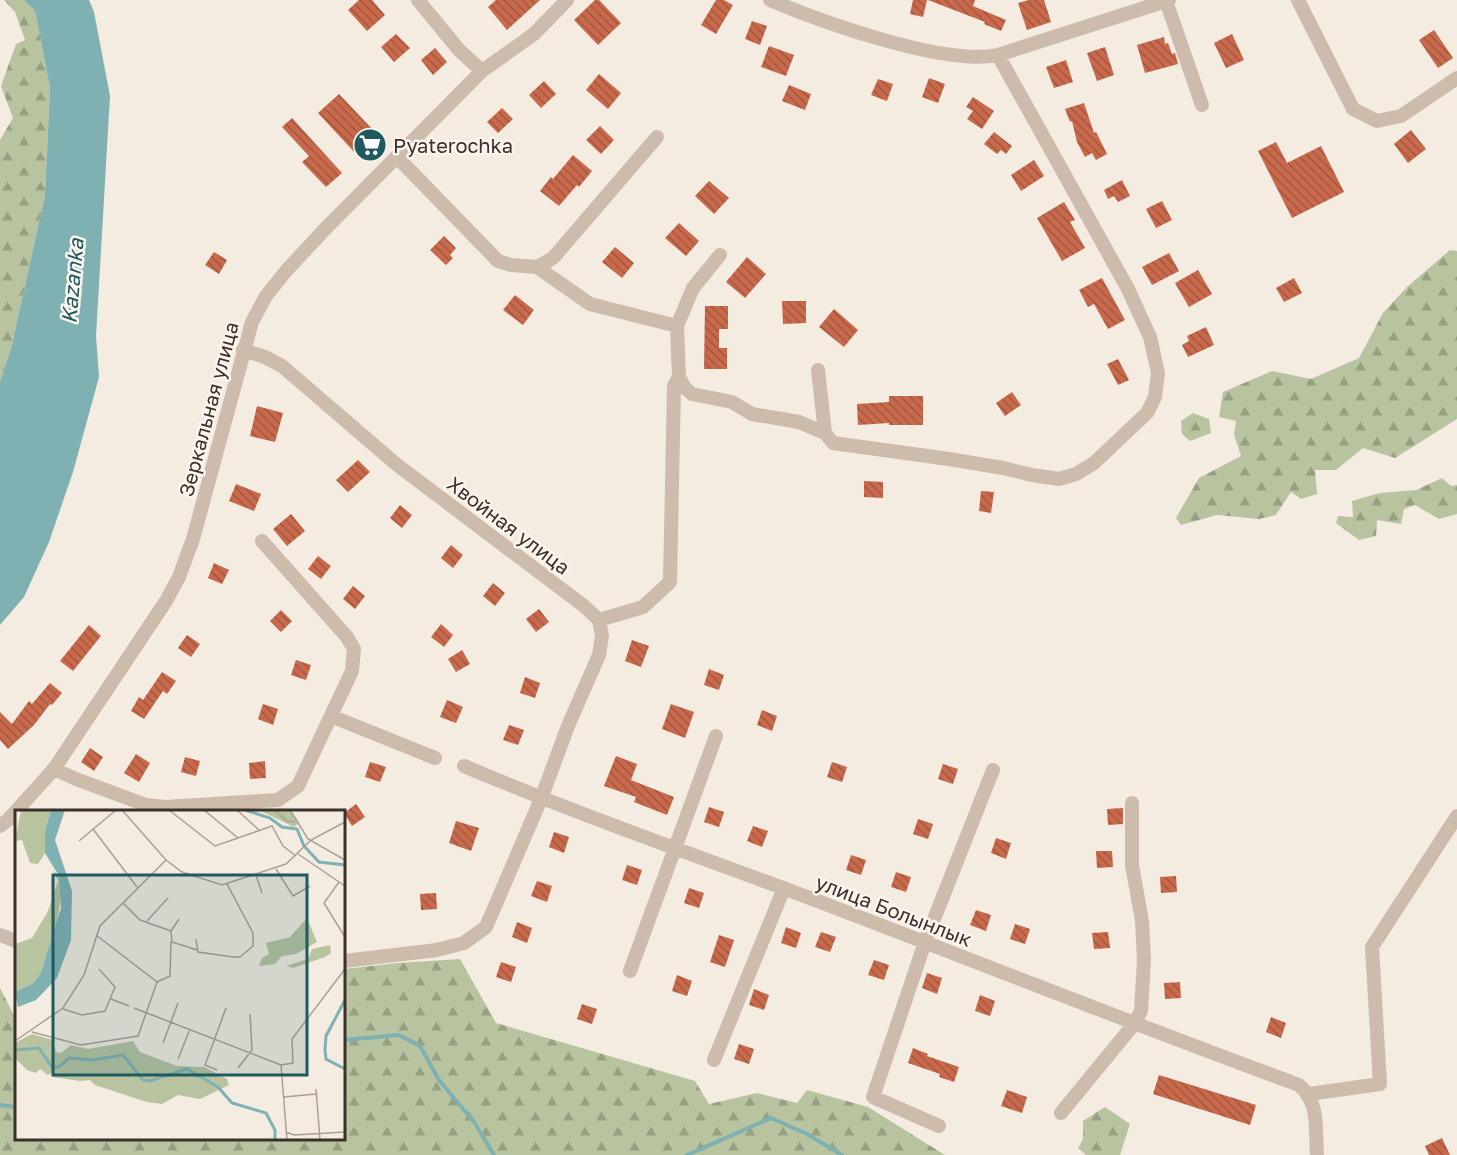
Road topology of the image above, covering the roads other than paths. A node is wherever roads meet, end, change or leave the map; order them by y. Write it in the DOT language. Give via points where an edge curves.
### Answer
graph roads {
  1 [pos="418,0"];
  2 [pos="567,0"];
  3 [pos="770,0"];
  4 [pos="1298,0"];
  5 [pos="1167,1"];
  6 [pos="999,55"];
  7 [pos="482,71"];
  8 [pos="1457,78"];
  9 [pos="1202,105"];
  10 [pos="657,137"];
  11 [pos="397,157"];
  12 [pos="720,255"];
  13 [pos="537,267"];
  14 [pos="677,326"];
  15 [pos="243,350"];
  16 [pos="818,370"];
  17 [pos="679,377"];
  18 [pos="825,434"];
  19 [pos="261,541"];
  20 [pos="598,620"];
  21 [pos="331,716"];
  22 [pos="716,736"];
  23 [pos="435,758"];
  24 [pos="464,766"];
  25 [pos="54,769"];
  26 [pos="993,770"];
  27 [pos="541,799"];
  28 [pos="1132,803"];
  29 [pos="17,810"];
  30 [pos="15,812"];
  31 [pos="1457,816"];
  32 [pos="0,825"];
  33 [pos="676,848"];
  34 [pos="784,888"];
  35 [pos="0,935"];
  36 [pos="15,941"];
  37 [pos="925,942"];
  38 [pos="345,961"];
  39 [pos="630,971"];
  40 [pos="1134,1024"];
  41 [pos="714,1060"];
  42 [pos="1309,1094"];
  43 [pos="1060,1113"];
  44 [pos="939,1126"];
  45 [pos="1317,1155"];
  1 -- 7 [label="street" via="459,50"];
  2 -- 7 [label="street, Зеркальная улица" via="534,34"];
  3 -- 6 [label="street" via="868,35 923,49 973,58"];
  4 -- 8 [label="street" via="1353,109 1377,121 1401,116"];
  5 -- 6 [label="street"];
  5 -- 9 [label="street"];
  6 -- 18 [label="street" via="1128,289 1150,337 1158,373 1155,397 1147,413 1094,464 1059,479 833,443"];
  7 -- 11 [label="street, Зеркальная улица"];
  10 -- 13 [label="street" via="553,258"];
  11 -- 13 [label="street" via="498,261"];
  11 -- 15 [label="street, Зеркальная улица" via="266,296"];
  12 -- 14 [label="street" via="693,288"];
  13 -- 14 [label="street" via="590,304"];
  14 -- 17 [label="street"];
  15 -- 20 [label="street, Хвойная улица" via="282,366 396,464 585,606"];
  15 -- 25 [label="street, Зеркальная улица" via="193,539 179,577"];
  16 -- 18 [label="street"];
  17 -- 18 [label="street" via="692,394 732,402 752,414 799,422"];
  17 -- 20 [label="street" via="674,386 670,582 643,607"];
  19 -- 21 [label="street" via="354,649 352,671"];
  20 -- 27 [label="street" via="602,636 599,655"];
  21 -- 23 [label="street"];
  21 -- 25 [label="street" via="298,786 278,800 146,805"];
  22 -- 33 [label="street"];
  24 -- 27 [label="street, улица Болынлык"];
  25 -- 29 [label="street, Зеркальная улица"];
  26 -- 37 [label="street"];
  27 -- 33 [label="street, улица Болынлык"];
  27 -- 38 [label="street" via="486,927 464,943 437,950"];
  28 -- 40 [label="street" via="1132,865 1144,960 1141,1011"];
  30 -- 32 [label="street, Зеркальная улица"];
  31 -- 42 [label="street" via="1372,947 1380,1084"];
  33 -- 34 [label="street, улица Болынлык"];
  33 -- 39 [label="street"];
  34 -- 37 [label="street, улица Болынлык"];
  34 -- 41 [label="street"];
  35 -- 36 [label="street"];
  37 -- 40 [label="street, улица Болынлык"];
  37 -- 44 [label="street" via="873,1097"];
  40 -- 42 [label="street, улица Болынлык" via="1299,1085"];
  40 -- 43 [label="street"];
  42 -- 45 [label="street" via="1314,1106"];
}
